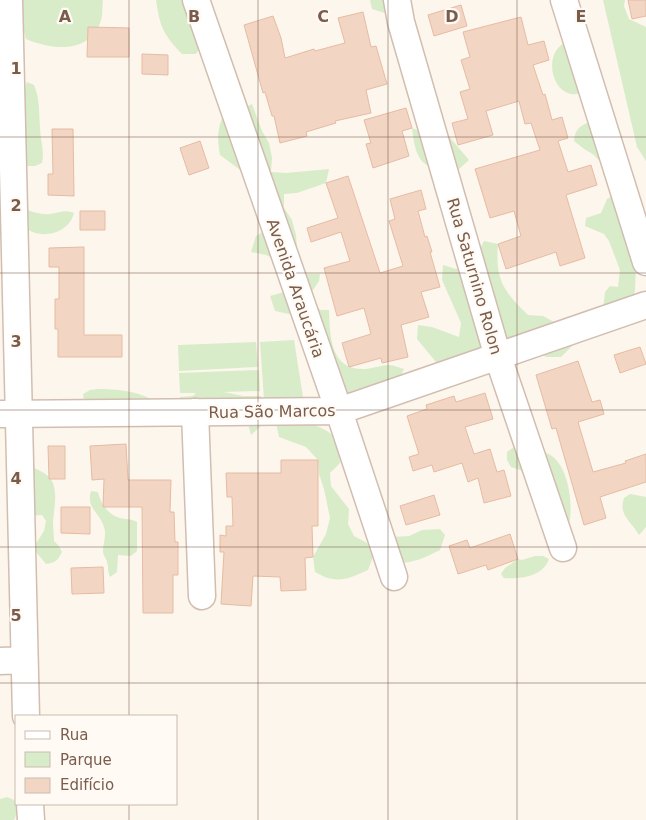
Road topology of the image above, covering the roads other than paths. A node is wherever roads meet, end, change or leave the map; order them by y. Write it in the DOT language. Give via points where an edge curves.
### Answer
graph roads {
  1 [pos="8,0"];
  2 [pos="196,0"];
  3 [pos="397,0"];
  4 [pos="564,0"];
  5 [pos="646,262"];
  6 [pos="646,306"];
  7 [pos="498,358"];
  8 [pos="339,411"];
  9 [pos="195,412"];
  10 [pos="10,414"];
  11 [pos="563,548"];
  12 [pos="394,577"];
  13 [pos="202,596"];
  14 [pos="12,660"];
  15 [pos="26,715"];
  16 [pos="30,805"];
  17 [pos="30,820"];
  1 -- 10 [label="street"];
  2 -- 8 [label="street, Avenida Araucária"];
  3 -- 7 [label="street, Rua Saturnino Rolon"];
  4 -- 5 [label="street"];
  6 -- 7 [label="street, Rua São Marcos"];
  7 -- 8 [label="street, Rua São Marcos"];
  7 -- 11 [label="street, Rua Saturnino Rolon"];
  8 -- 9 [label="street, Rua São Marcos"];
  8 -- 12 [label="street, Avenida Araucária"];
  9 -- 10 [label="street, Rua São Marcos"];
  9 -- 13 [label="street"];
  10 -- 14 [label="street"];
  14 -- 15 [label="street"];
  16 -- 17 [label="street"];
}
